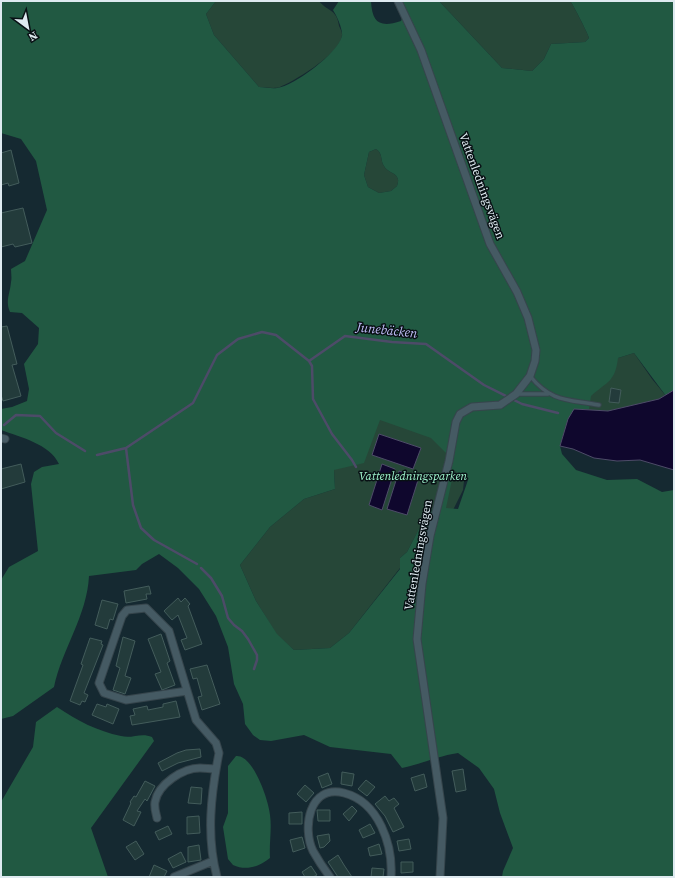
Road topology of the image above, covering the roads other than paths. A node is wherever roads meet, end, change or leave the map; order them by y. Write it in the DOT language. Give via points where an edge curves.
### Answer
graph roads {
  1 [pos="398,1"];
  2 [pos="530,376"];
  3 [pos="516,394"];
  4 [pos="548,394"];
  5 [pos="599,405"];
  6 [pos="187,691"];
  7 [pos="216,769"];
  8 [pos="157,818"];
  9 [pos="213,861"];
  10 [pos="174,877"];
  11 [pos="217,877"];
  12 [pos="330,877"];
  13 [pos="391,877"];
  14 [pos="440,877"];
  1 -- 2 [label="street, Vattenledningsvägen" via="421,50 490,244 518,292 528,318 536,350"];
  2 -- 3 [label="street, Vattenledningsvägen"];
  2 -- 4 [label="lane"];
  3 -- 4 [label="lane"];
  3 -- 14 [label="street, Vattenledningsvägen" via="505,403 495,406 472,407 460,414 456,422 430,536 422,584 417,639 442,818"];
  4 -- 5 [label="lane" via="570,401"];
  6 -- 6 [label="street" via="126,700 104,693 99,683 122,616 127,610 146,608 169,631"];
  6 -- 7 [label="street" via="196,720 218,747"];
  7 -- 8 [label="street" via="190,769 173,778 155,801"];
  7 -- 9 [label="street" via="211,820"];
  9 -- 10 [label="street"];
  9 -- 11 [label="street"];
  12 -- 13 [label="street" via="313,850 308,820 317,800 334,792 343,793 361,802 382,827 390,850"];
}
